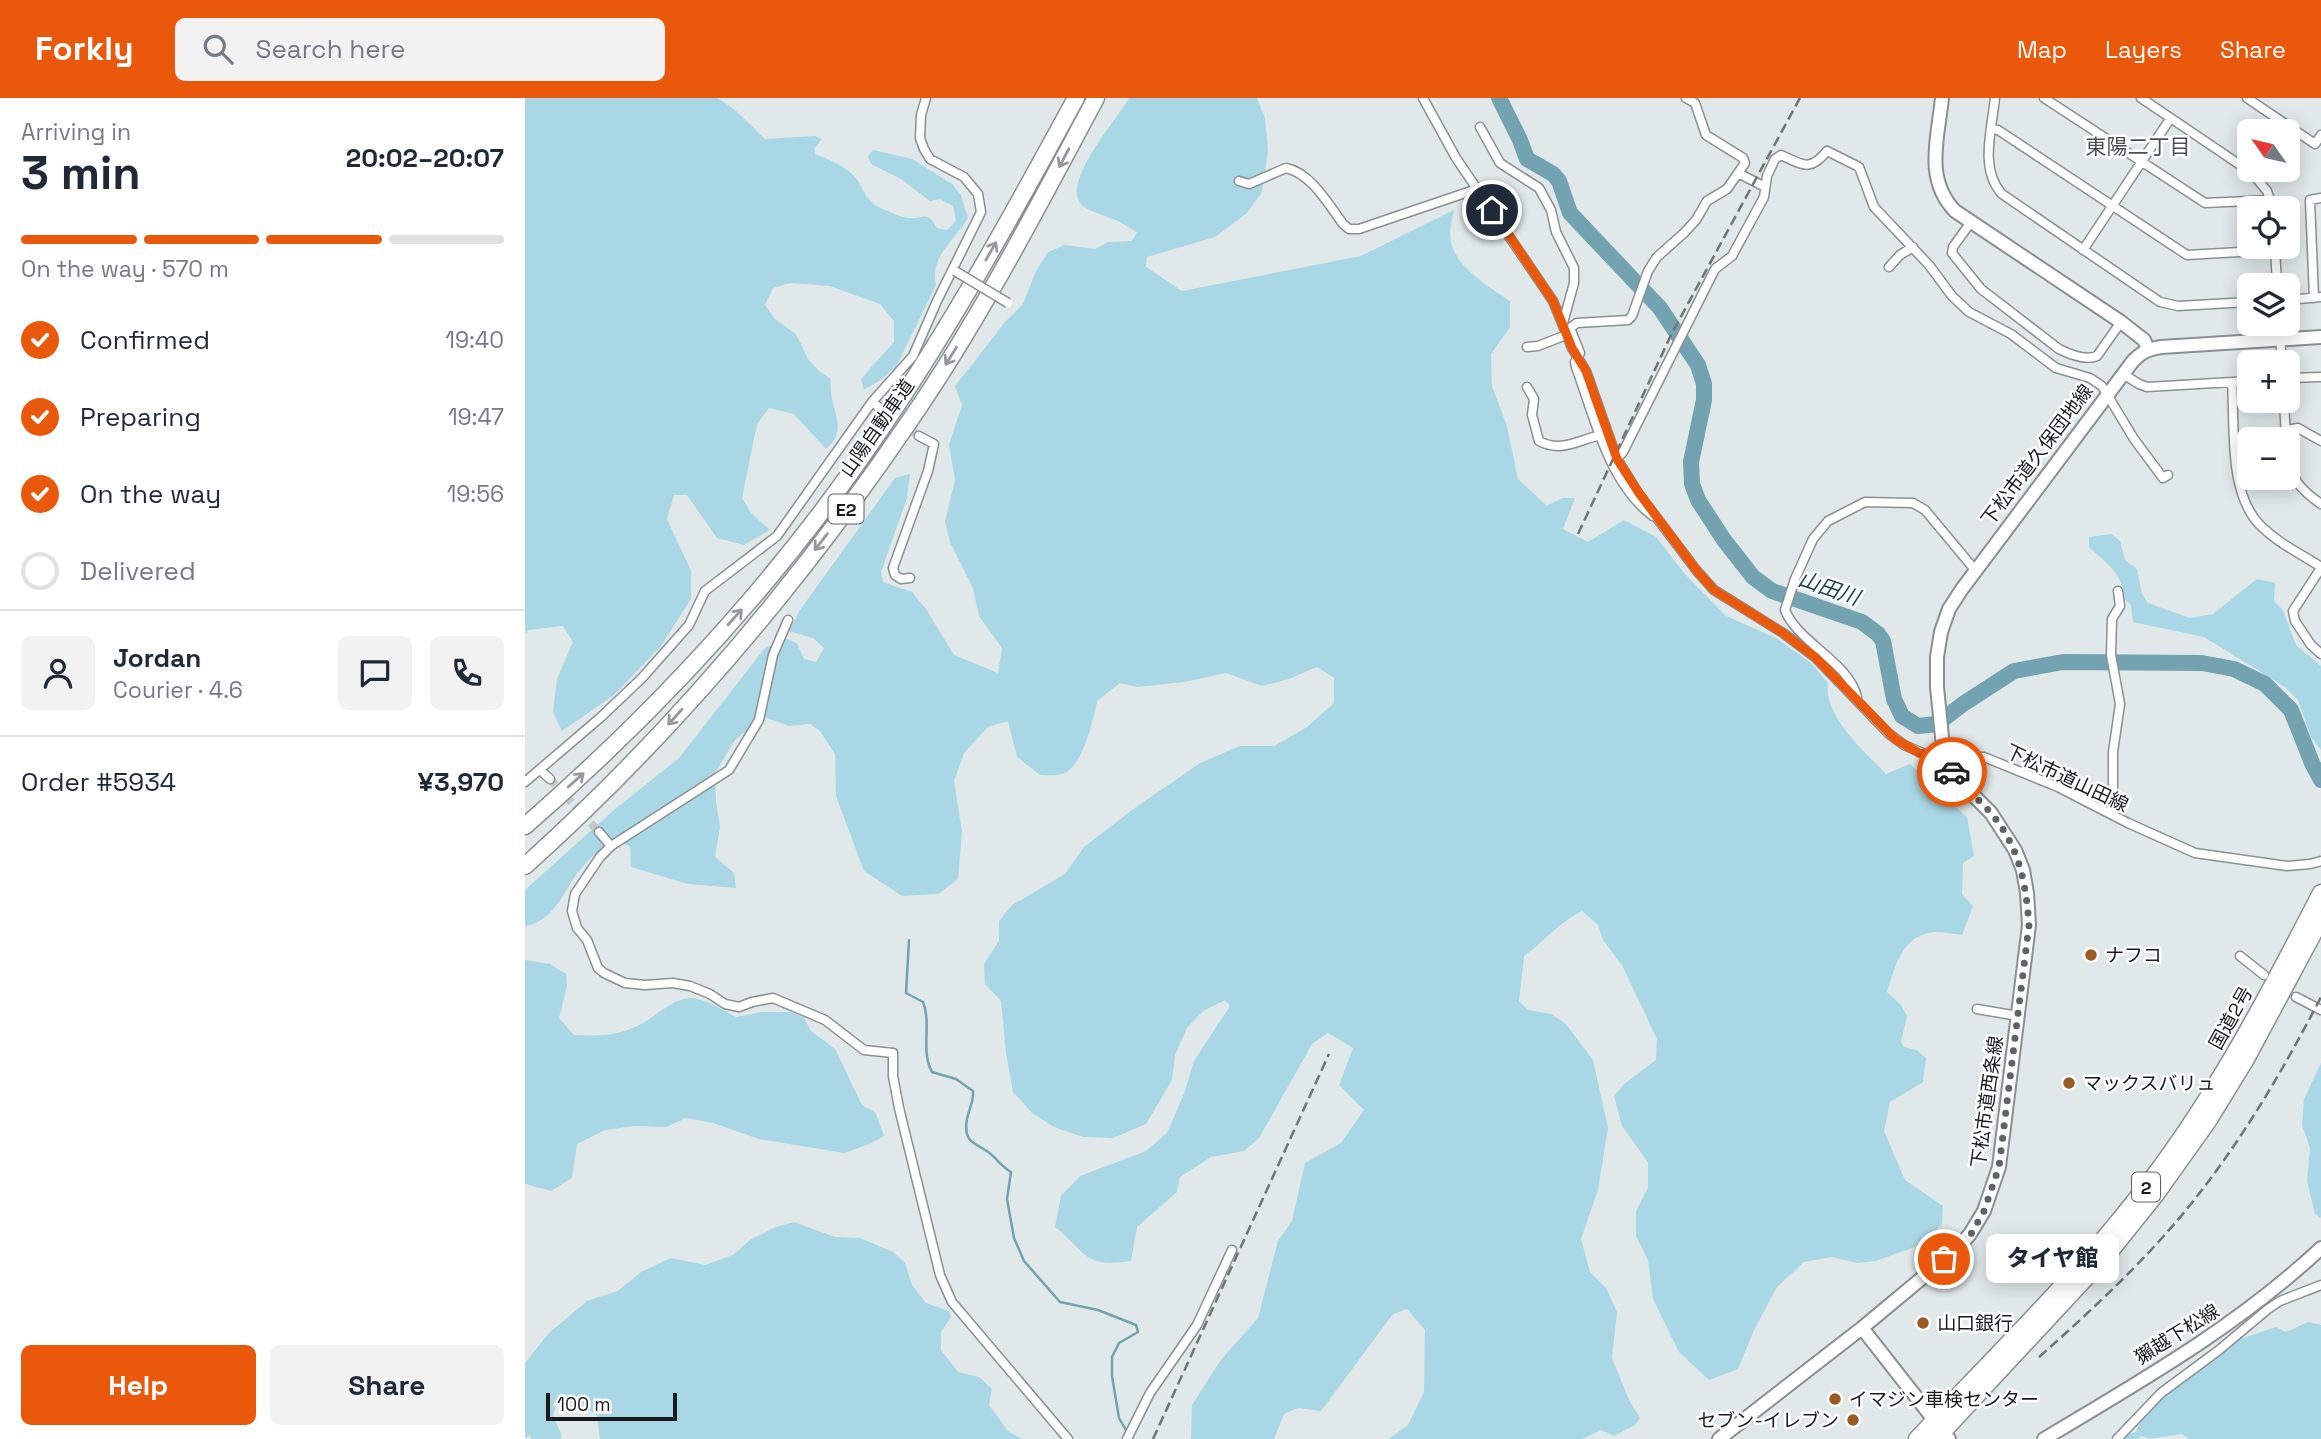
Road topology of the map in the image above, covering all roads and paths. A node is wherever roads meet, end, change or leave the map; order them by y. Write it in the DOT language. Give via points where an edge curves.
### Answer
graph roads {
  1 [pos="926,98"];
  2 [pos="1076,98"];
  3 [pos="1096,98"];
  4 [pos="1423,98"];
  5 [pos="1685,98"];
  6 [pos="1943,98"];
  7 [pos="1995,98"];
  8 [pos="2044,98"];
  9 [pos="2141,98"];
  10 [pos="2247,98"];
  11 [pos="2170,119"];
  12 [pos="1480,127"];
  13 [pos="1992,129"];
  14 [pos="2321,135"];
  15 [pos="2141,163"];
  16 [pos="1738,173"];
  17 [pos="1239,181"];
  18 [pos="1766,187"];
  19 [pos="1477,189"];
  20 [pos="2268,196"];
  21 [pos="2321,198"];
  22 [pos="2237,203"];
  23 [pos="2112,206"];
  24 [pos="1971,222"];
  25 [pos="1913,247"];
  26 [pos="2316,247"];
  27 [pos="2083,250"];
  28 [pos="2237,251"];
  29 [pos="1889,267"];
  30 [pos="954,270"];
  31 [pos="2318,297"];
  32 [pos="2300,299"];
  33 [pos="2237,302"];
  34 [pos="1008,303"];
  35 [pos="2121,323"];
  36 [pos="1562,324"];
  37 [pos="1566,335"];
  38 [pos="2280,336"];
  39 [pos="2321,337"];
  40 [pos="2280,340"];
  41 [pos="1527,347"];
  42 [pos="2148,349"];
  43 [pos="2281,350"];
  44 [pos="1578,356"];
  45 [pos="2123,374"];
  46 [pos="2321,377"];
  47 [pos="2300,378"];
  48 [pos="2232,382"];
  49 [pos="2237,382"];
  50 [pos="1527,387"];
  51 [pos="2108,394"];
  52 [pos="872,402"];
  53 [pos="884,411"];
  54 [pos="2300,429"];
  55 [pos="1601,435"];
  56 [pos="919,436"];
  57 [pos="2321,441"];
  58 [pos="1617,459"];
  59 [pos="2168,475"];
  60 [pos="2300,487"];
  61 [pos="2321,504"];
  62 [pos="1660,519"];
  63 [pos="2321,568"];
  64 [pos="1975,570"];
  65 [pos="910,578"];
  66 [pos="2118,592"];
  67 [pos="788,620"];
  68 [pos="2321,654"];
  69 [pos="1857,699"];
  70 [pos="1944,757"];
  71 [pos="540,770"];
  72 [pos="550,779"];
  73 [pos="525,782"];
  74 [pos="2113,815"];
  75 [pos="525,826"];
  76 [pos="599,832"];
  77 [pos="611,846"];
  78 [pos="2321,861"];
  79 [pos="525,866"];
  80 [pos="2320,894"];
  81 [pos="2321,919"];
  82 [pos="2240,956"];
  83 [pos="2264,975"];
  84 [pos="2296,996"];
  85 [pos="1977,1009"];
  86 [pos="2321,1010"];
  87 [pos="2018,1016"];
  88 [pos="2321,1248"];
  89 [pos="1232,1250"];
  90 [pos="2321,1285"];
  91 [pos="1862,1328"];
  92 [pos="1941,1432"];
  93 [pos="1068,1439"];
  94 [pos="1127,1439"];
  95 [pos="1719,1439"];
  96 [pos="1917,1439"];
  97 [pos="2044,1439"];
  98 [pos="2117,1439"];
  1 -- 30 [label="street" via="920,138 924,149 930,159 964,177 978,194 981,212"];
  75 -- 2 [label="highway, 山陽自動車道 / E2, one-way" via="596,763 687,671 837,491 936,344"];
  3 -- 79 [label="highway, 山陽自動車道 / E2, one-way" via="960,342 866,483 695,695"];
  4 -- 19 [label="street, 下松市道山田線"];
  5 -- 16 [label="street" via="1695,103 1706,135 1743,158"];
  6 -- 24 [label="street" via="1936,160 1938,187 1944,200"];
  7 -- 13 [label="street"];
  8 -- 15 [label="street"];
  9 -- 11 [label="street"];
  10 -- 14 [label="street" via="2315,144"];
  11 -- 15 [label="street"];
  11 -- 20 [label="street" via="2252,173"];
  12 -- 36 [label="street" via="1500,163 1539,188 1551,210 1556,232 1571,260 1574,283"];
  13 -- 23 [label="street"];
  13 -- 27 [label="street" via="1988,161 1995,187"];
  15 -- 22 [label="street" via="2205,203"];
  15 -- 23 [label="street"];
  16 -- 18 [label="street"];
  16 -- 44 [label="street" via="1657,257 1632,316 1577,323 1570,328"];
  17 -- 19 [label="street" via="1249,184 1286,167 1292,169 1310,182 1349,229"];
  18 -- 25 [label="street" via="1767,176 1781,155 1803,166 1820,159 1827,150 1859,167 1874,207"];
  18 -- 58 [label="street" via="1732,256 1715,269"];
  19 -- 36 [label="street, 下松市道山田線" via="1533,268"];
  21 -- 26 [label="street" via="2310,200"];
  23 -- 27 [label="street"];
  23 -- 28 [label="street" via="2187,255"];
  24 -- 35 [label="street"];
  24 -- 35 [label="street" via="1952,253 1981,289 2059,349 2092,359"];
  25 -- 29 [label="street"];
  25 -- 51 [label="street" via="1969,312 2011,334 2056,368 2090,378"];
  26 -- 31 [label="street"];
  27 -- 33 [label="street" via="2168,305"];
  30 -- 34 [label="street, bridge"];
  30 -- 52 [label="street" via="913,356"];
  31 -- 32 [label="street"];
  35 -- 42 [label="street" via="2144,340"];
  36 -- 37 [label="street, 下松市道山田線"];
  37 -- 41 [label="street"];
  37 -- 44 [label="street, 下松市道山田線"];
  38 -- 40 [label="street"];
  39 -- 40 [label="street"];
  40 -- 42 [label="street"];
  40 -- 43 [label="street"];
  42 -- 45 [label="street, 下松市道久保団地線"];
  44 -- 55 [label="street" via="1576,367"];
  44 -- 58 [label="street, 下松市道山田線"];
  45 -- 48 [label="street" via="2147,387"];
  45 -- 51 [label="street, 下松市道久保団地線"];
  46 -- 47 [label="street"];
  48 -- 49 [label="street"];
  48 -- 63 [label="street" via="2240,491 2248,508 2270,534"];
  50 -- 55 [label="street" via="1534,399 1532,415 1539,441 1561,447"];
  51 -- 59 [label="street" via="2162,478"];
  51 -- 64 [label="street, 下松市道久保団地線"];
  52 -- 53 [label="street"];
  52 -- 71 [label="street" via="778,536 705,591 689,625 642,678"];
  54 -- 57 [label="street"];
  55 -- 62 [label="street" via="1621,482"];
  56 -- 65 [label="street" via="934,444 893,568 901,579"];
  58 -- 62 [label="street, 下松市道山田線"];
  60 -- 61 [label="street"];
  62 -- 69 [label="street, 下松市道山田線" via="1714,590 1797,642"];
  63 -- 68 [label="street" via="2293,611 2295,621"];
  64 -- 69 [label="street" via="1925,510 1913,503 1865,502 1828,521 1809,547 1785,610 1791,625 1849,680"];
  64 -- 70 [label="street, 下松市道久保団地線" via="1949,610 1941,632 1937,687"];
  66 -- 74 [label="street" via="2120,606 2112,620 2111,654 2120,704 2113,752"];
  67 -- 77 [label="street" via="773,655 759,720 729,769"];
  69 -- 70 [label="street, 下松市道山田線" via="1895,739 1919,753"];
  70 -- 74 [label="street, 下松市道山田線" via="1984,757"];
  70 -- 87 [label="street, 下松市道西条線" via="1959,781 2005,832 2023,870 2029,925"];
  71 -- 72 [label="street"];
  71 -- 73 [label="street"];
  74 -- 78 [label="street, 下松市道山田線" via="2196,853 2287,866"];
  76 -- 77 [label="street"];
  77 -- 93 [label="street" via="575,894 572,911 604,973 625,982 690,986 739,1007 773,998 825,1020 864,1050 893,1053 899,1108 946,1291"];
  80 -- 92 [label="highway, 国道2号 / 2" via="2235,1054 2148,1185"];
  81 -- 92 [label="highway, 国道2号 / 2" via="2246,1059 2157,1194 2108,1254"];
  82 -- 83 [label="street"];
  84 -- 86 [label="street"];
  85 -- 87 [label="street"];
  87 -- 91 [label="street, 下松市道西条線" via="1999,1167 1984,1211 1957,1250"];
  88 -- 97 [label="street, 獺越下松線" via="2223,1329"];
  89 -- 94 [label="street" via="1197,1325 1150,1393"];
  90 -- 98 [label="street" via="2268,1309 2161,1393"];
  91 -- 92 [label="street"];
  91 -- 95 [label="street, 下松市道西条線"];
  92 -- 96 [label="highway, 国道2号 / 2"];
}
